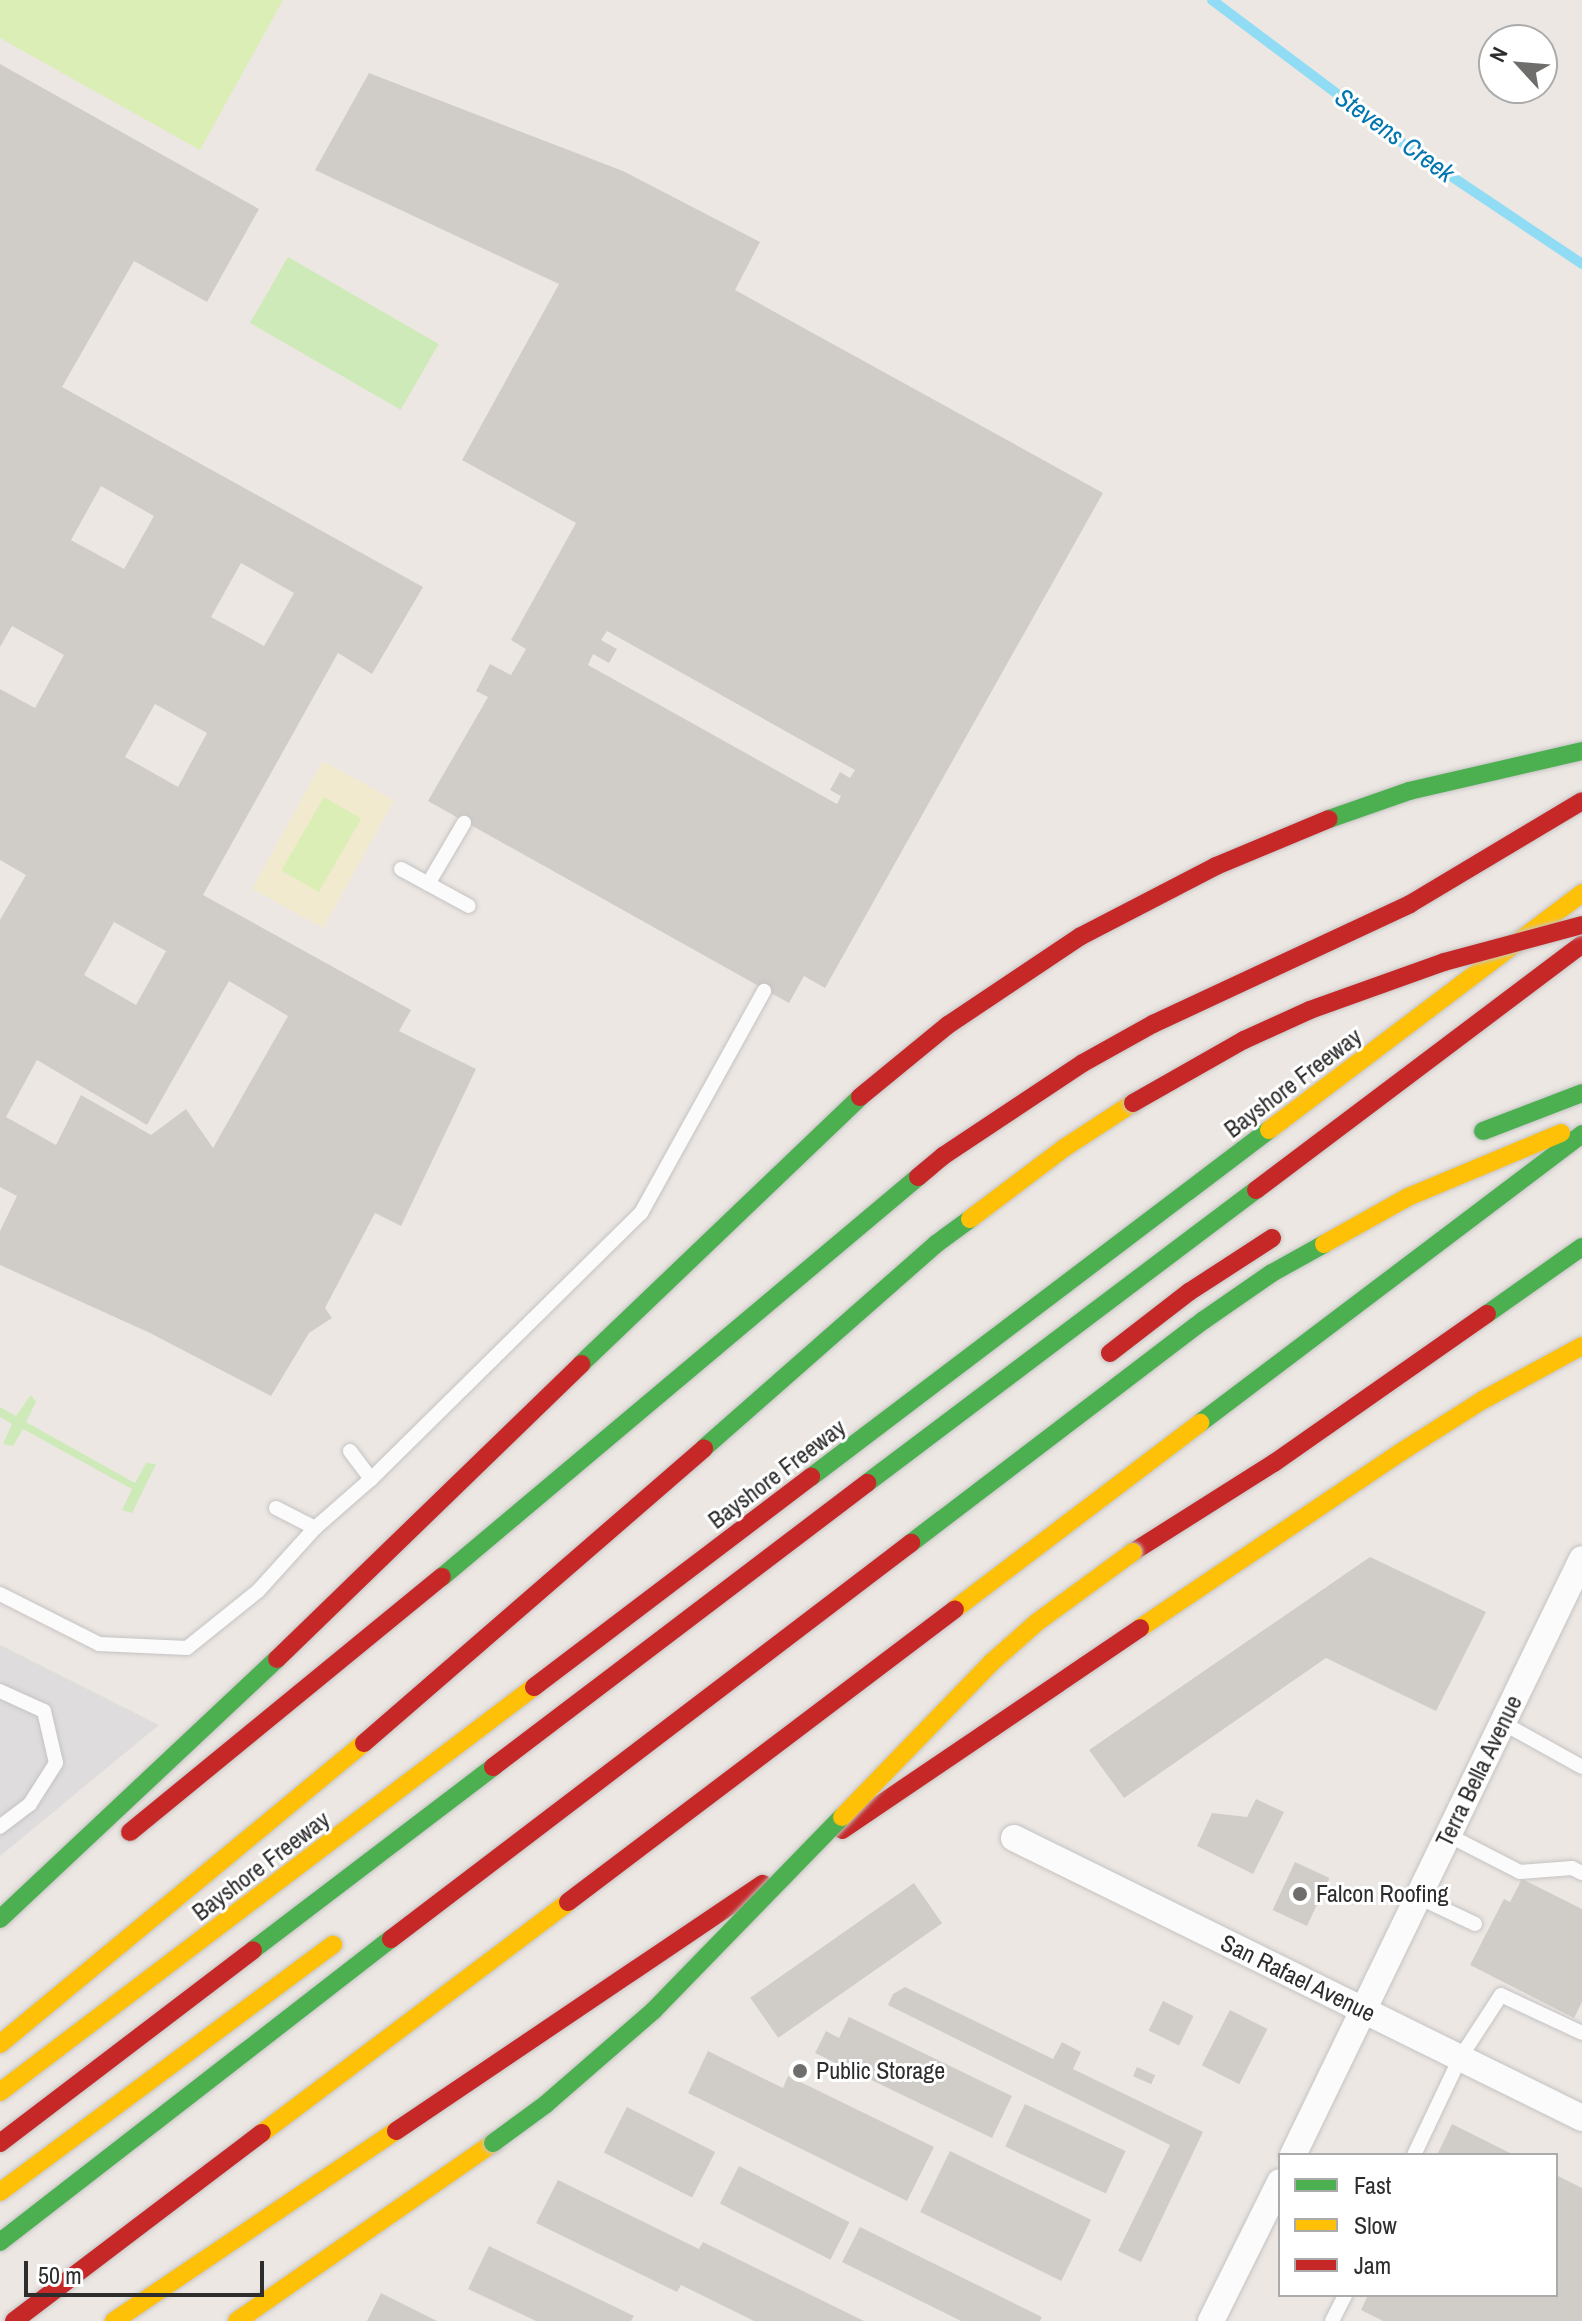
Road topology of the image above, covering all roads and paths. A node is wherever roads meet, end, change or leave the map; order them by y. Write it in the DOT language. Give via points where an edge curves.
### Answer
graph roads {
  1 [pos="1582,751"];
  2 [pos="1582,801"];
  3 [pos="464,823"];
  4 [pos="401,869"];
  5 [pos="428,884"];
  6 [pos="1582,893"];
  7 [pos="469,906"];
  8 [pos="1582,925"];
  9 [pos="1582,944"];
  10 [pos="764,991"];
  11 [pos="1582,1093"];
  12 [pos="1582,1126"];
  13 [pos="1582,1134"];
  14 [pos="1469,1137"];
  15 [pos="1291,1226"];
  16 [pos="1582,1247"];
  17 [pos="1582,1346"];
  18 [pos="1091,1367"];
  19 [pos="350,1451"];
  20 [pos="371,1479"];
  21 [pos="276,1508"];
  22 [pos="315,1528"];
  23 [pos="1582,1559"];
  24 [pos="1575,1591"];
  25 [pos="0,1594"];
  26 [pos="0,1691"];
  27 [pos="1503,1723"];
  28 [pos="1582,1767"];
  29 [pos="0,1827"];
  30 [pos="1448,1835"];
  31 [pos="1014,1838"];
  32 [pos="109,1849"];
  33 [pos="1582,1873"];
  34 [pos="73,1877"];
  35 [pos="1418,1897"];
  36 [pos="0,1919"];
  37 [pos="704,1923"];
  38 [pos="1475,1924"];
  39 [pos="0,1934"];
  40 [pos="347,1935"];
  41 [pos="1363,2010"];
  42 [pos="1582,2033"];
  43 [pos="0,2044"];
  44 [pos="1460,2058"];
  45 [pos="0,2092"];
  46 [pos="1582,2118"];
  47 [pos="0,2143"];
  48 [pos="1294,2153"];
  49 [pos="1415,2153"];
  50 [pos="1278,2186"];
  51 [pos="0,2192"];
  52 [pos="331,2198"];
  53 [pos="0,2242"];
  54 [pos="1344,2297"];
  55 [pos="14,2321"];
  56 [pos="114,2321"];
  57 [pos="237,2321"];
  58 [pos="1211,2321"];
  59 [pos="1332,2321"];
  1 -- 36 [label="highway" via="1409,791 1289,835 1176,885 1010,981 880,1079 816,1136 284,1653"];
  2 -- 32 [label="highway" via="1410,904 1106,1050 943,1156 312,1686"];
  3 -- 5 [label="lane"];
  4 -- 5 [label="lane"];
  5 -- 7 [label="lane"];
  6 -- 45 [label="highway, Bayshore Freeway"];
  8 -- 43 [label="highway, bridge" via="1444,962 1324,1005 1244,1040 1054,1155 936,1244 412,1704"];
  9 -- 47 [label="highway"];
  10 -- 20 [label="lane" via="641,1213"];
  11 -- 14 [label="highway"];
  12 -- 53 [label="highway" via="1481,1165 1340,1233 1272,1273 1136,1371"];
  13 -- 55 [label="highway"];
  15 -- 18 [label="highway" via="1189,1292"];
  16 -- 57 [label="highway, bridge" via="1036,1623 654,2010 578,2078"];
  17 -- 37 [label="highway" via="1401,1452"];
  19 -- 20 [label="lane"];
  20 -- 22 [label="lane"];
  21 -- 22 [label="lane"];
  22 -- 25 [label="lane" via="258,1591 187,1648 99,1644"];
  23 -- 24 [label="street, Terra Bella Avenue"];
  24 -- 27 [label="street, Terra Bella Avenue"];
  26 -- 29 [label="lane" via="44,1711 56,1763 30,1804"];
  27 -- 28 [label="lane"];
  27 -- 30 [label="street, Terra Bella Avenue"];
  30 -- 33 [label="lane" via="1520,1872 1572,1868"];
  30 -- 35 [label="street, Terra Bella Avenue"];
  31 -- 41 [label="street, San Rafael Avenue"];
  34 -- 39 [label="highway"];
  35 -- 38 [label="lane"];
  35 -- 41 [label="street, Terra Bella Avenue"];
  37 -- 52 [label="highway"];
  37 -- 56 [label="highway"];
  40 -- 51 [label="highway"];
  41 -- 44 [label="street, San Rafael Avenue"];
  41 -- 48 [label="street, Terra Bella Avenue"];
  42 -- 44 [label="lane" via="1501,1995"];
  44 -- 46 [label="street, San Rafael Avenue"];
  44 -- 49 [label="lane"];
  50 -- 58 [label="street"];
  54 -- 59 [label="lane"];
}
